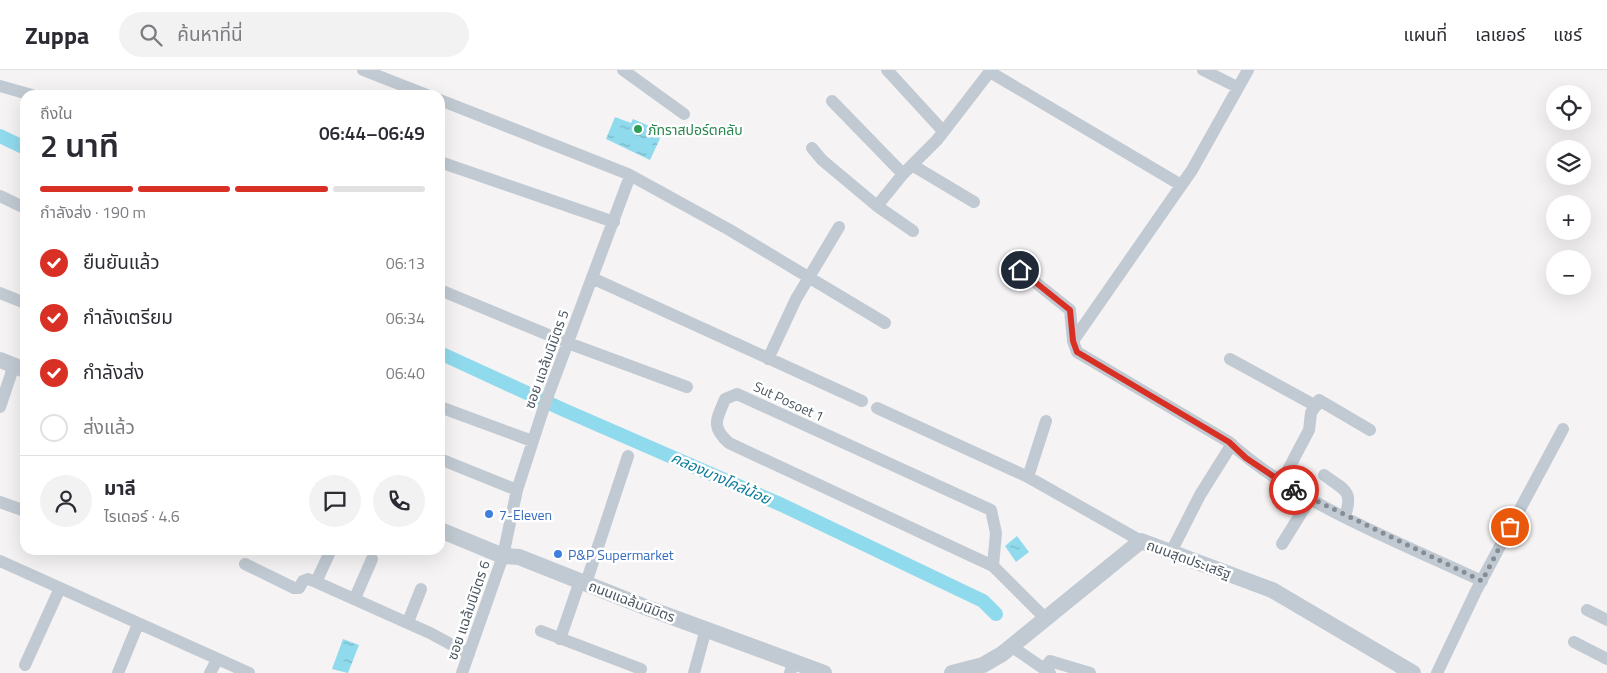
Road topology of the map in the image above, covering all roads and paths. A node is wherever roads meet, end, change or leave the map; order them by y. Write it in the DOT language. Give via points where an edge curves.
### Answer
graph roads {
  1 [pos="363,70"];
  2 [pos="623,70"];
  3 [pos="887,70"];
  4 [pos="1203,70"];
  5 [pos="1248,70"];
  6 [pos="990,71"];
  7 [pos="0,86"];
  8 [pos="1237,87"];
  9 [pos="414,90"];
  10 [pos="20,92"];
  11 [pos="832,101"];
  12 [pos="445,102"];
  13 [pos="684,114"];
  14 [pos="943,131"];
  15 [pos="812,148"];
  16 [pos="445,164"];
  17 [pos="908,169"];
  18 [pos="630,176"];
  19 [pos="1181,185"];
  20 [pos="0,196"];
  21 [pos="974,202"];
  22 [pos="20,206"];
  23 [pos="877,206"];
  24 [pos="614,222"];
  25 [pos="839,227"];
  26 [pos="913,230"];
  27 [pos="1020,270"];
  28 [pos="809,277"];
  29 [pos="592,278"];
  30 [pos="445,292"];
  31 [pos="0,293"];
  32 [pos="20,301"];
  33 [pos="885,323"];
  34 [pos="1073,341"];
  35 [pos="568,343"];
  36 [pos="768,359"];
  37 [pos="1230,359"];
  38 [pos="13,365"];
  39 [pos="688,387"];
  40 [pos="862,401"];
  41 [pos="0,406"];
  42 [pos="1316,406"];
  43 [pos="877,408"];
  44 [pos="445,409"];
  45 [pos="1046,421"];
  46 [pos="1563,429"];
  47 [pos="1370,430"];
  48 [pos="532,441"];
  49 [pos="1232,444"];
  50 [pos="628,456"];
  51 [pos="445,461"];
  52 [pos="1324,475"];
  53 [pos="1028,477"];
  54 [pos="1282,483"];
  55 [pos="517,490"];
  56 [pos="1310,498"];
  57 [pos="0,502"];
  58 [pos="20,510"];
  59 [pos="1345,516"];
  60 [pos="445,532"];
  61 [pos="1141,541"];
  62 [pos="1282,544"];
  63 [pos="1171,552"];
  64 [pos="329,555"];
  65 [pos="503,556"];
  66 [pos="372,559"];
  67 [pos="0,561"];
  68 [pos="245,564"];
  69 [pos="993,566"];
  70 [pos="1482,581"];
  71 [pos="316,582"];
  72 [pos="583,582"];
  73 [pos="60,588"];
  74 [pos="421,589"];
  75 [pos="355,598"];
  76 [pos="1587,610"];
  77 [pos="1045,618"];
  78 [pos="1607,620"];
  79 [pos="408,622"];
  80 [pos="138,624"];
  81 [pos="706,629"];
  82 [pos="540,631"];
  83 [pos="560,638"];
  84 [pos="1574,642"];
  85 [pos="1011,646"];
  86 [pos="469,654"];
  87 [pos="1607,659"];
  88 [pos="217,660"];
  89 [pos="26,665"];
  90 [pos="792,668"];
  91 [pos="640,669"];
  92 [pos="1047,671"];
  93 [pos="1404,671"];
  94 [pos="118,673"];
  95 [pos="210,673"];
  96 [pos="249,673"];
  97 [pos="462,673"];
  98 [pos="694,673"];
  99 [pos="824,673"];
  100 [pos="952,673"];
  101 [pos="1090,673"];
  102 [pos="1437,673"];
  1 -- 9 [label="street"];
  2 -- 13 [label="street"];
  3 -- 14 [label="street"];
  4 -- 8 [label="street"];
  5 -- 8 [label="street"];
  6 -- 14 [label="street"];
  6 -- 19 [label="street"];
  7 -- 10 [label="street"];
  8 -- 19 [label="street"];
  11 -- 17 [label="street"];
  12 -- 18 [label="street"];
  14 -- 17 [label="street"];
  15 -- 23 [label="street"];
  16 -- 24 [label="street"];
  17 -- 21 [label="street"];
  17 -- 23 [label="street"];
  18 -- 24 [label="street, ซอย แฉล้มนิมิตร 5"];
  18 -- 28 [label="street"];
  19 -- 34 [label="street"];
  20 -- 22 [label="street"];
  23 -- 26 [label="street"];
  24 -- 29 [label="street, ซอย แฉล้มนิมิตร 5"];
  25 -- 28 [label="street"];
  27 -- 34 [label="street" via="1068,307"];
  28 -- 33 [label="street"];
  28 -- 36 [label="street"];
  29 -- 35 [label="street, ซอย แฉล้มนิมิตร 5"];
  29 -- 36 [label="street"];
  30 -- 35 [label="street"];
  31 -- 32 [label="street"];
  34 -- 49 [label="street" via="1077,352"];
  35 -- 39 [label="street"];
  35 -- 48 [label="street, ซอย แฉล้มนิมิตร 5"];
  36 -- 40 [label="street"];
  37 -- 42 [label="street"];
  38 -- 41 [label="street"];
  42 -- 47 [label="street" via="1319,400"];
  42 -- 54 [label="street" via="1309,430"];
  43 -- 53 [label="street"];
  44 -- 48 [label="street"];
  45 -- 53 [label="street"];
  46 -- 70 [label="street"];
  48 -- 55 [label="street, ซอย แฉล้มนิมิตร 5"];
  49 -- 54 [label="street"];
  49 -- 63 [label="street" via="1200,495"];
  50 -- 72 [label="street"];
  51 -- 55 [label="street"];
  52 -- 59 [label="street" via="1348,494 1350,501"];
  53 -- 61 [label="street"];
  54 -- 56 [label="street"];
  55 -- 65 [label="street, ซอย แฉล้มนิมิตร 5"];
  56 -- 59 [label="street"];
  56 -- 62 [label="street"];
  57 -- 58 [label="street"];
  59 -- 70 [label="street"];
  60 -- 65 [label="street, ถนนแฉล้มนิมิตร"];
  61 -- 63 [label="street, ถนนสุดประเสริฐ"];
  61 -- 77 [label="street, ถนนสุดประเสริฐ"];
  63 -- 93 [label="street, ถนนสุดประเสริฐ" via="1272,590"];
  64 -- 71 [label="street"];
  65 -- 72 [label="street, ถนนแฉล้มนิมิตร" via="519,557"];
  65 -- 86 [label="street, ซอย แฉล้มนิมิตร 6"];
  66 -- 75 [label="street"];
  67 -- 73 [label="street"];
  68 -- 71 [label="street" via="294,588 299,588 308,579"];
  69 -- 69 [label="street, Sut Posoet 1" via="729,442 717,430 716,423 725,399 737,394 991,510 996,533"];
  69 -- 77 [label="street, Sut Posoet 1"];
  70 -- 102 [label="street"];
  71 -- 75 [label="street"];
  72 -- 81 [label="street, ถนนแฉล้มนิมิตร"];
  72 -- 83 [label="street"];
  73 -- 80 [label="street"];
  73 -- 89 [label="street"];
  74 -- 79 [label="street"];
  75 -- 79 [label="street"];
  76 -- 78 [label="street"];
  77 -- 85 [label="street, ถนนสุดประเสริฐ"];
  79 -- 86 [label="street"];
  80 -- 88 [label="street"];
  80 -- 94 [label="street"];
  81 -- 90 [label="street, ถนนแฉล้มนิมิตร"];
  81 -- 98 [label="street"];
  82 -- 83 [label="street"];
  83 -- 91 [label="street"];
  84 -- 87 [label="street"];
  85 -- 92 [label="street"];
  85 -- 100 [label="street, ถนนสุดประเสริฐ" via="983,665"];
  86 -- 97 [label="street, ซอย แฉล้มนิมิตร 6"];
  88 -- 95 [label="street"];
  88 -- 96 [label="street"];
  90 -- 99 [label="street, ถนนแฉล้มนิมิตร"];
  92 -- 101 [label="street" via="1050,661"];
}
